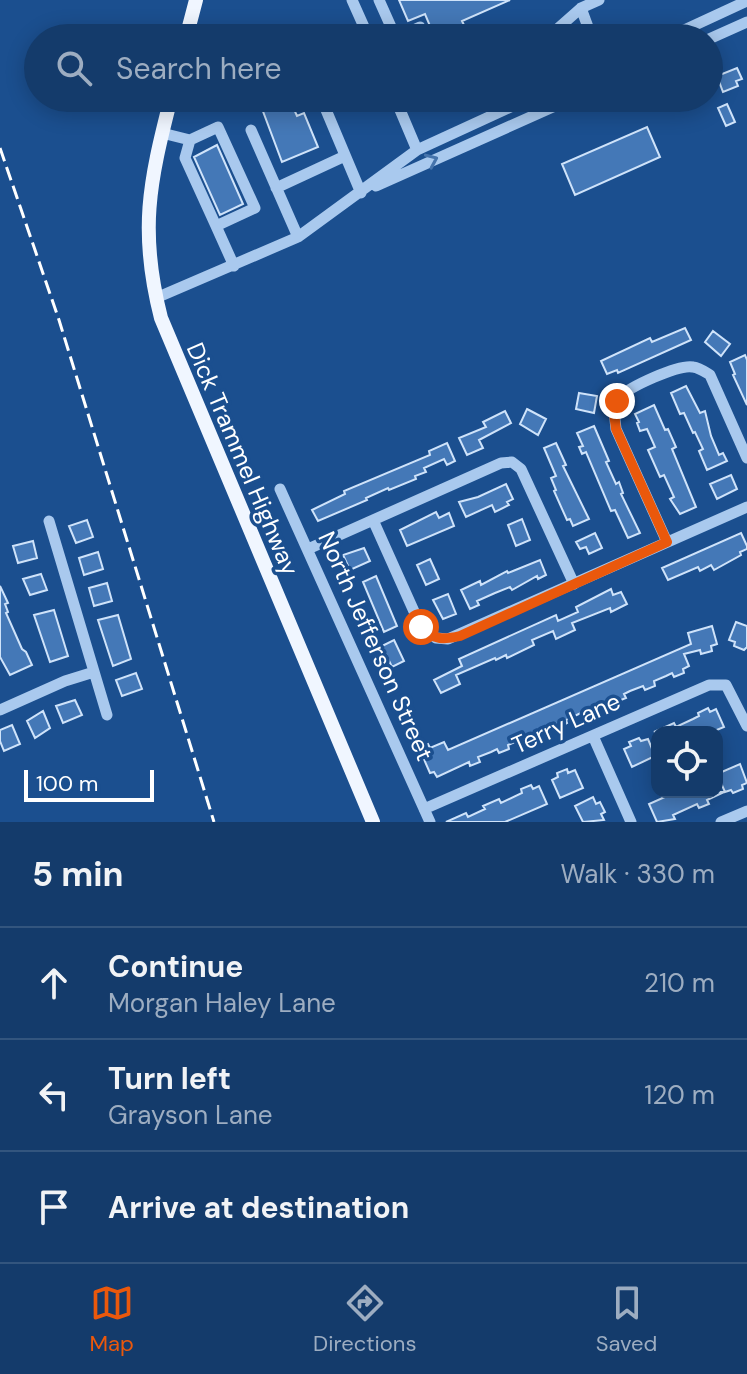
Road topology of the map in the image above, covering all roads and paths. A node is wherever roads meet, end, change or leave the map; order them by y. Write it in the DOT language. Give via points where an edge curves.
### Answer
graph roads {
  1 [pos="196,0"];
  2 [pos="352,0"];
  3 [pos="379,0"];
  4 [pos="599,0"];
  5 [pos="747,1"];
  6 [pos="581,8"];
  7 [pos="747,22"];
  8 [pos="190,24"];
  9 [pos="363,24"];
  10 [pos="390,24"];
  11 [pos="563,24"];
  12 [pos="587,24"];
  13 [pos="697,24"];
  14 [pos="723,33"];
  15 [pos="167,112"];
  16 [pos="327,112"];
  17 [pos="401,112"];
  18 [pos="500,112"];
  19 [pos="542,112"];
  20 [pos="251,130"];
  21 [pos="162,133"];
  22 [pos="190,140"];
  23 [pos="417,150"];
  24 [pos="345,156"];
  25 [pos="276,188"];
  26 [pos="361,193"];
  27 [pos="216,226"];
  28 [pos="298,237"];
  29 [pos="234,266"];
  30 [pos="156,298"];
  31 [pos="747,458"];
  32 [pos="280,489"];
  33 [pos="747,507"];
  34 [pos="373,520"];
  35 [pos="49,521"];
  36 [pos="667,542"];
  37 [pos="308,549"];
  38 [pos="574,584"];
  39 [pos="94,672"];
  40 [pos="1,706"];
  41 [pos="107,715"];
  42 [pos="747,726"];
  43 [pos="593,736"];
  44 [pos="424,809"];
  45 [pos="747,811"];
  46 [pos="373,822"];
  47 [pos="430,822"];
  48 [pos="631,822"];
  49 [pos="721,822"];
  1 -- 8 [label="main road"];
  2 -- 9 [label="street"];
  3 -- 10 [label="street"];
  4 -- 6 [label="street"];
  5 -- 13 [label="street"];
  6 -- 11 [label="street"];
  6 -- 12 [label="street"];
  7 -- 14 [label="street"];
  15 -- 21 [label="main road, Dick Trammel Highway"];
  16 -- 24 [label="street"];
  17 -- 23 [label="street"];
  18 -- 23 [label="street"];
  26 -- 19 [label="street, one-way"];
  20 -- 25 [label="street"];
  21 -- 22 [label="street"];
  21 -- 30 [label="main road, Dick Trammel Highway" via="147,223"];
  22 -- 27 [label="street" via="185,158"];
  22 -- 27 [label="street" via="218,127 255,208"];
  23 -- 26 [label="street"];
  24 -- 25 [label="street"];
  24 -- 26 [label="street"];
  25 -- 28 [label="street"];
  26 -- 28 [label="street"];
  27 -- 29 [label="street"];
  28 -- 29 [label="street"];
  29 -- 30 [label="street"];
  30 -- 46 [label="main road, Dick Trammel Highway" via="172,348"];
  31 -- 36 [label="street" via="710,375 694,367 675,369 617,401 616,429"];
  32 -- 37 [label="street, North Jefferson Street"];
  33 -- 36 [label="street"];
  34 -- 37 [label="street"];
  34 -- 38 [label="street" via="421,627 436,638 460,636"];
  34 -- 38 [label="street" via="512,462 521,469"];
  35 -- 39 [label="street"];
  36 -- 38 [label="street"];
  37 -- 44 [label="street, North Jefferson Street"];
  39 -- 40 [label="street"];
  39 -- 41 [label="street"];
  42 -- 43 [label="street, Terry Lane" via="726,685 709,685"];
  43 -- 44 [label="street, Terry Lane"];
  43 -- 48 [label="street"];
  44 -- 47 [label="street, North Jefferson Street"];
  45 -- 49 [label="street"];
}
